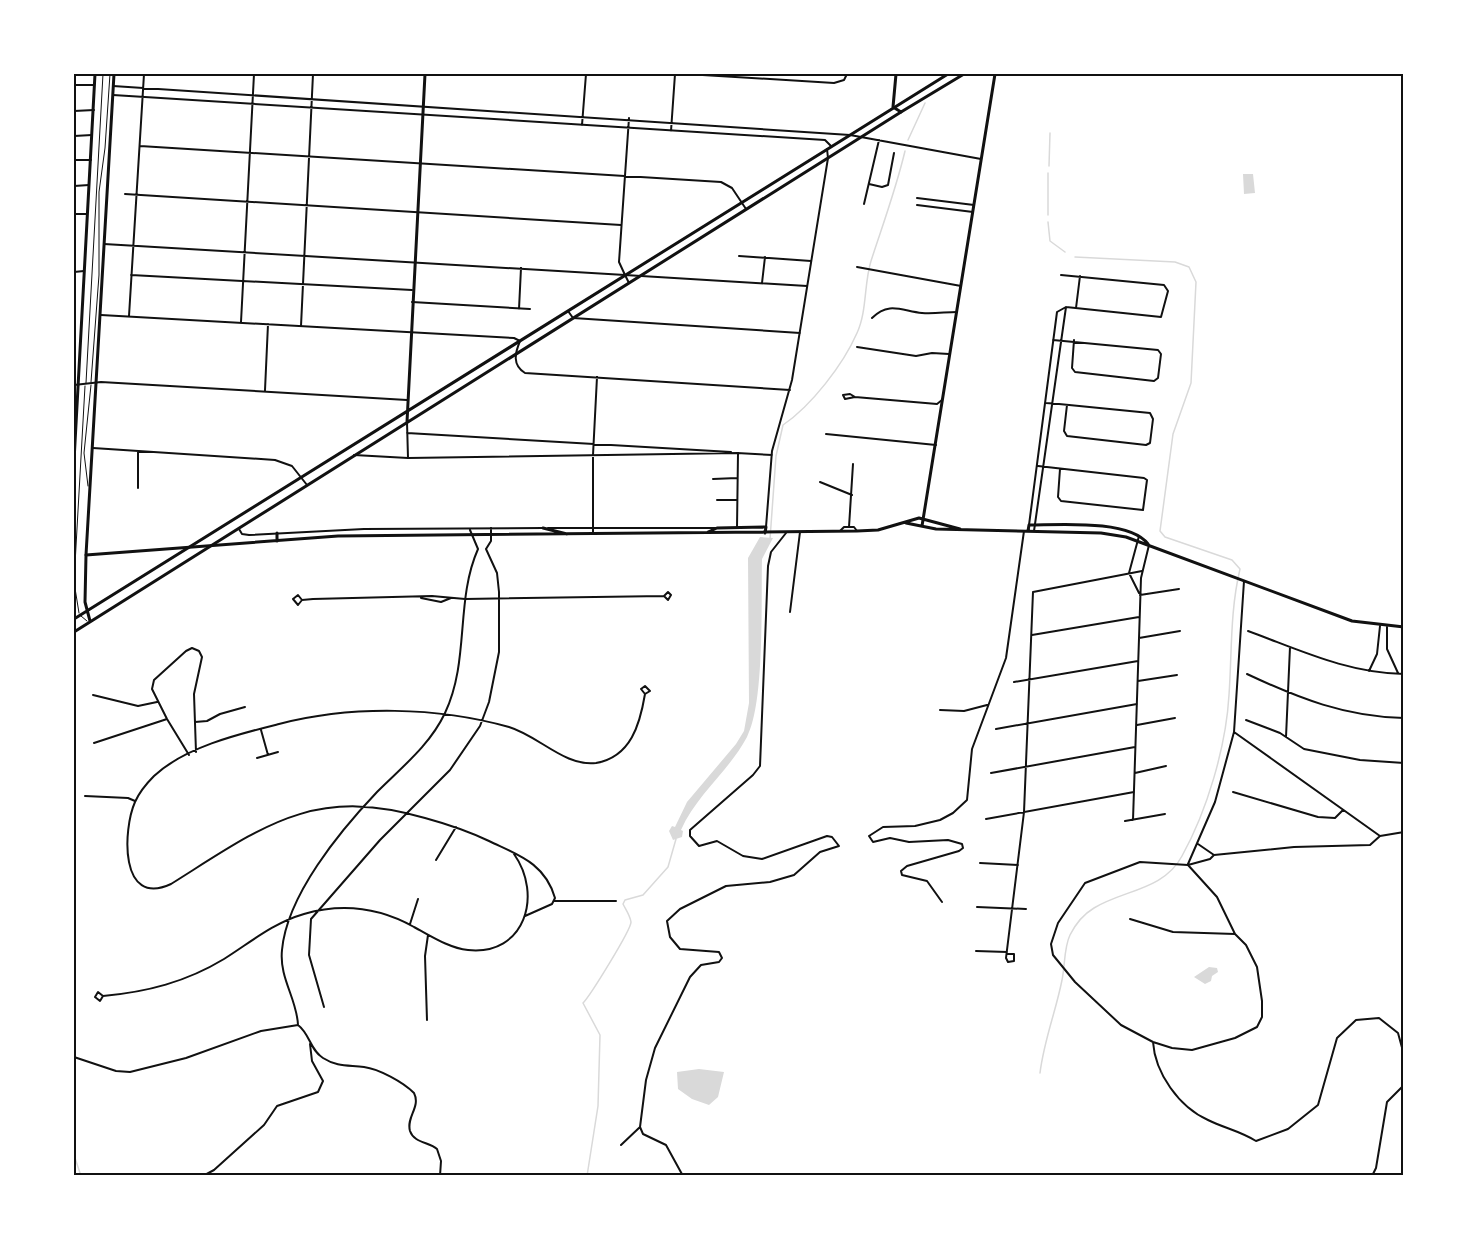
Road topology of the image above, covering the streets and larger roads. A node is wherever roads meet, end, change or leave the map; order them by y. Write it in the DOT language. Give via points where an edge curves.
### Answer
graph roads {
  1 [pos="95,74"];
  2 [pos="112,74"];
  3 [pos="144,74"];
  4 [pos="254,74"];
  5 [pos="313,74"];
  6 [pos="425,74"];
  7 [pos="586,74"];
  8 [pos="675,74"];
  9 [pos="686,74"];
  10 [pos="847,74"];
  11 [pos="896,74"];
  12 [pos="948,74"];
  13 [pos="964,74"];
  14 [pos="995,74"];
  15 [pos="74,85"];
  16 [pos="94,85"];
  17 [pos="113,86"];
  18 [pos="143,87"];
  19 [pos="253,94"];
  20 [pos="113,95"];
  21 [pos="143,97"];
  22 [pos="311,98"];
  23 [pos="252,105"];
  24 [pos="423,105"];
  25 [pos="892,107"];
  26 [pos="311,108"];
  27 [pos="94,110"];
  28 [pos="74,111"];
  29 [pos="901,112"];
  30 [pos="422,115"];
  31 [pos="583,116"];
  32 [pos="629,118"];
  33 [pos="672,121"];
  34 [pos="582,125"];
  35 [pos="628,128"];
  36 [pos="671,131"];
  37 [pos="74,135"];
  38 [pos="92,135"];
  39 [pos="850,135"];
  40 [pos="862,137"];
  41 [pos="879,140"];
  42 [pos="140,146"];
  43 [pos="831,146"];
  44 [pos="827,149"];
  45 [pos="250,153"];
  46 [pos="894,153"];
  47 [pos="308,158"];
  48 [pos="828,158"];
  49 [pos="981,159"];
  50 [pos="74,160"];
  51 [pos="90,160"];
  52 [pos="420,164"];
  53 [pos="625,177"];
  54 [pos="869,184"];
  55 [pos="89,185"];
  56 [pos="74,186"];
  57 [pos="125,194"];
  58 [pos="137,195"];
  59 [pos="917,198"];
  60 [pos="247,202"];
  61 [pos="742,203"];
  62 [pos="864,204"];
  63 [pos="917,205"];
  64 [pos="974,205"];
  65 [pos="306,206"];
  66 [pos="746,210"];
  67 [pos="973,212"];
  68 [pos="417,213"];
  69 [pos="74,214"];
  70 [pos="87,214"];
  71 [pos="621,225"];
  72 [pos="104,244"];
  73 [pos="132,246"];
  74 [pos="245,252"];
  75 [pos="304,255"];
  76 [pos="740,256"];
  77 [pos="765,258"];
  78 [pos="414,261"];
  79 [pos="811,261"];
  80 [pos="521,267"];
  81 [pos="857,267"];
  82 [pos="84,271"];
  83 [pos="74,272"];
  84 [pos="131,275"];
  85 [pos="625,275"];
  86 [pos="642,275"];
  87 [pos="1061,275"];
  88 [pos="1080,276"];
  89 [pos="244,281"];
  90 [pos="629,283"];
  91 [pos="762,283"];
  92 [pos="302,284"];
  93 [pos="807,286"];
  94 [pos="961,286"];
  95 [pos="412,290"];
  96 [pos="412,302"];
  97 [pos="1066,307"];
  98 [pos="1076,308"];
  99 [pos="519,309"];
  100 [pos="530,309"];
  101 [pos="568,311"];
  102 [pos="957,312"];
  103 [pos="100,315"];
  104 [pos="129,316"];
  105 [pos="573,318"];
  106 [pos="872,318"];
  107 [pos="241,323"];
  108 [pos="268,324"];
  109 [pos="301,326"];
  110 [pos="410,332"];
  111 [pos="800,333"];
  112 [pos="74,334"];
  113 [pos="80,334"];
  114 [pos="1060,339"];
  115 [pos="1053,340"];
  116 [pos="1074,340"];
  117 [pos="520,341"];
  118 [pos="857,347"];
  119 [pos="514,354"];
  120 [pos="951,354"];
  121 [pos="597,377"];
  122 [pos="96,381"];
  123 [pos="75,384"];
  124 [pos="790,390"];
  125 [pos="265,391"];
  126 [pos="855,397"];
  127 [pos="943,398"];
  128 [pos="407,400"];
  129 [pos="1045,403"];
  130 [pos="1051,403"];
  131 [pos="937,404"];
  132 [pos="1067,405"];
  133 [pos="407,412"];
  134 [pos="941,412"];
  135 [pos="75,420"];
  136 [pos="407,422"];
  137 [pos="407,433"];
  138 [pos="826,434"];
  139 [pos="593,443"];
  140 [pos="936,445"];
  141 [pos="93,448"];
  142 [pos="138,451"];
  143 [pos="738,453"];
  144 [pos="354,455"];
  145 [pos="592,455"];
  146 [pos="772,455"];
  147 [pos="74,456"];
  148 [pos="408,458"];
  149 [pos="74,461"];
  150 [pos="854,464"];
  151 [pos="1037,466"];
  152 [pos="1043,467"];
  153 [pos="1060,469"];
  154 [pos="303,478"];
  155 [pos="737,478"];
  156 [pos="713,479"];
  157 [pos="820,482"];
  158 [pos="307,485"];
  159 [pos="138,488"];
  160 [pos="852,495"];
  161 [pos="717,500"];
  162 [pos="737,500"];
  163 [pos="923,519"];
  164 [pos="902,523"];
  165 [pos="1029,525"];
  166 [pos="1035,525"];
  167 [pos="922,526"];
  168 [pos="737,527"];
  169 [pos="766,527"];
  170 [pos="849,527"];
  171 [pos="238,528"];
  172 [pos="470,528"];
  173 [pos="492,528"];
  174 [pos="543,528"];
  175 [pos="593,528"];
  176 [pos="717,528"];
  177 [pos="960,529"];
  178 [pos="840,531"];
  179 [pos="857,531"];
  180 [pos="1026,531"];
  181 [pos="1034,531"];
  182 [pos="800,532"];
  183 [pos="277,533"];
  184 [pos="707,533"];
  185 [pos="737,533"];
  186 [pos="767,533"];
  187 [pos="786,533"];
  188 [pos="593,534"];
  189 [pos="471,535"];
  190 [pos="492,535"];
  191 [pos="572,535"];
  192 [pos="1139,535"];
  193 [pos="277,541"];
  194 [pos="1138,541"];
  195 [pos="1149,545"];
  196 [pos="208,547"];
  197 [pos="189,548"];
  198 [pos="478,549"];
  199 [pos="486,549"];
  200 [pos="86,555"];
  201 [pos="1142,571"];
  202 [pos="1129,573"];
  203 [pos="1242,581"];
  204 [pos="1179,588"];
  205 [pos="1140,595"];
  206 [pos="664,596"];
  207 [pos="421,598"];
  208 [pos="451,598"];
  209 [pos="465,599"];
  210 [pos="499,599"];
  211 [pos="302,600"];
  212 [pos="87,611"];
  213 [pos="790,612"];
  214 [pos="1140,617"];
  215 [pos="74,619"];
  216 [pos="89,622"];
  217 [pos="1380,626"];
  218 [pos="1387,627"];
  219 [pos="1404,627"];
  220 [pos="1248,631"];
  221 [pos="74,632"];
  222 [pos="1180,632"];
  223 [pos="1032,635"];
  224 [pos="1139,639"];
  225 [pos="1290,647"];
  226 [pos="1138,661"];
  227 [pos="1369,671"];
  228 [pos="1247,674"];
  229 [pos="1398,674"];
  230 [pos="1404,674"];
  231 [pos="1177,675"];
  232 [pos="1029,679"];
  233 [pos="1014,682"];
  234 [pos="1137,682"];
  235 [pos="1288,693"];
  236 [pos="645,694"];
  237 [pos="93,695"];
  238 [pos="157,702"];
  239 [pos="1137,704"];
  240 [pos="987,705"];
  241 [pos="244,707"];
  242 [pos="74,708"];
  243 [pos="940,710"];
  244 [pos="444,716"];
  245 [pos="1175,718"];
  246 [pos="1404,718"];
  247 [pos="167,719"];
  248 [pos="1246,720"];
  249 [pos="482,721"];
  250 [pos="195,722"];
  251 [pos="1029,723"];
  252 [pos="1136,725"];
  253 [pos="996,729"];
  254 [pos="261,730"];
  255 [pos="1234,732"];
  256 [pos="1286,738"];
  257 [pos="94,743"];
  258 [pos="1135,747"];
  259 [pos="196,752"];
  260 [pos="278,752"];
  261 [pos="189,755"];
  262 [pos="268,755"];
  263 [pos="257,758"];
  264 [pos="74,759"];
  265 [pos="1404,763"];
  266 [pos="1027,766"];
  267 [pos="1166,766"];
  268 [pos="1135,772"];
  269 [pos="991,773"];
  270 [pos="1134,792"];
  271 [pos="1233,792"];
  272 [pos="85,796"];
  273 [pos="135,801"];
  274 [pos="366,805"];
  275 [pos="1343,810"];
  276 [pos="1024,812"];
  277 [pos="408,813"];
  278 [pos="1165,814"];
  279 [pos="986,819"];
  280 [pos="1133,820"];
  281 [pos="1125,821"];
  282 [pos="456,827"];
  283 [pos="1404,832"];
  284 [pos="1380,836"];
  285 [pos="1198,844"];
  286 [pos="513,853"];
  287 [pos="1214,855"];
  288 [pos="436,860"];
  289 [pos="980,863"];
  290 [pos="1018,865"];
  291 [pos="1188,865"];
  292 [pos="418,898"];
  293 [pos="555,901"];
  294 [pos="616,902"];
  295 [pos="942,902"];
  296 [pos="977,907"];
  297 [pos="1012,909"];
  298 [pos="1026,909"];
  299 [pos="316,911"];
  300 [pos="525,916"];
  301 [pos="288,920"];
  302 [pos="1130,920"];
  303 [pos="410,925"];
  304 [pos="428,934"];
  305 [pos="1235,934"];
  306 [pos="976,951"];
  307 [pos="103,996"];
  308 [pos="324,1007"];
  309 [pos="427,1020"];
  310 [pos="298,1025"];
  311 [pos="1153,1042"];
  312 [pos="310,1044"];
  313 [pos="1404,1055"];
  314 [pos="74,1058"];
  315 [pos="1404,1085"];
  316 [pos="640,1127"];
  317 [pos="621,1145"];
  318 [pos="203,1176"];
  319 [pos="440,1176"];
  320 [pos="683,1176"];
  321 [pos="1372,1176"];
  1 -- 16 [label="main road"];
  2 -- 17 [label="main road"];
  3 -- 18 [label="street"];
  4 -- 19 [label="street"];
  5 -- 22 [label="street"];
  6 -- 24 [label="main road"];
  7 -- 31 [label="street"];
  8 -- 33 [label="street"];
  9 -- 10 [label="street" via="834,83 844,80"];
  11 -- 25 [label="main road"];
  12 -- 25 [label="main road"];
  13 -- 29 [label="main road"];
  14 -- 49 [label="main road"];
  15 -- 16 [label="street"];
  16 -- 27 [label="main road"];
  17 -- 18 [label="street"];
  17 -- 20 [label="main road"];
  18 -- 19 [label="street"];
  18 -- 21 [label="street"];
  19 -- 22 [label="street"];
  19 -- 23 [label="street"];
  20 -- 21 [label="street"];
  20 -- 72 [label="main road"];
  21 -- 23 [label="street"];
  21 -- 42 [label="street"];
  22 -- 24 [label="street"];
  22 -- 26 [label="street"];
  23 -- 26 [label="street"];
  23 -- 45 [label="street"];
  24 -- 30 [label="main road"];
  24 -- 31 [label="street"];
  25 -- 29 [label="main road"];
  25 -- 39 [label="main road"];
  26 -- 30 [label="street"];
  26 -- 47 [label="street"];
  27 -- 28 [label="street"];
  27 -- 38 [label="main road"];
  29 -- 40 [label="main road"];
  30 -- 34 [label="street"];
  30 -- 52 [label="main road"];
  31 -- 32 [label="street"];
  31 -- 34 [label="street"];
  32 -- 33 [label="street"];
  32 -- 35 [label="street"];
  33 -- 36 [label="street"];
  33 -- 39 [label="street"];
  34 -- 35 [label="street"];
  35 -- 36 [label="street"];
  35 -- 53 [label="street"];
  36 -- 43 [label="street" via="825,140"];
  37 -- 38 [label="street"];
  38 -- 51 [label="main road"];
  39 -- 40 [label="street"];
  39 -- 43 [label="main road"];
  40 -- 41 [label="street"];
  40 -- 48 [label="main road"];
  41 -- 49 [label="street"];
  41 -- 54 [label="street"];
  42 -- 45 [label="street"];
  42 -- 58 [label="street"];
  43 -- 44 [label="main road"];
  44 -- 48 [label="street"];
  44 -- 61 [label="main road"];
  45 -- 47 [label="street"];
  45 -- 60 [label="street"];
  46 -- 54 [label="street" via="888,185"];
  47 -- 52 [label="street"];
  47 -- 65 [label="street"];
  48 -- 66 [label="main road"];
  48 -- 79 [label="street"];
  49 -- 64 [label="main road"];
  50 -- 51 [label="street"];
  51 -- 55 [label="main road"];
  52 -- 53 [label="street"];
  52 -- 68 [label="main road"];
  53 -- 61 [label="street" via="721,182 732,188"];
  53 -- 71 [label="street"];
  54 -- 62 [label="street"];
  55 -- 56 [label="street"];
  55 -- 70 [label="main road"];
  57 -- 58 [label="street"];
  58 -- 60 [label="street"];
  58 -- 73 [label="street"];
  59 -- 64 [label="street"];
  60 -- 65 [label="street"];
  60 -- 74 [label="street"];
  61 -- 66 [label="street"];
  61 -- 85 [label="main road"];
  63 -- 67 [label="street"];
  64 -- 67 [label="main road"];
  65 -- 68 [label="street"];
  65 -- 75 [label="street"];
  66 -- 86 [label="main road"];
  67 -- 94 [label="main road"];
  68 -- 71 [label="street"];
  68 -- 78 [label="main road"];
  69 -- 70 [label="street"];
  70 -- 82 [label="main road"];
  71 -- 85 [label="street" via="619,262"];
  72 -- 73 [label="street"];
  72 -- 103 [label="main road"];
  73 -- 74 [label="street"];
  73 -- 84 [label="street"];
  74 -- 75 [label="street"];
  74 -- 89 [label="street"];
  75 -- 78 [label="street"];
  75 -- 92 [label="street"];
  76 -- 77 [label="street"];
  77 -- 79 [label="street"];
  77 -- 91 [label="street"];
  78 -- 80 [label="street"];
  78 -- 95 [label="main road"];
  79 -- 93 [label="street"];
  80 -- 85 [label="street"];
  80 -- 99 [label="street"];
  81 -- 94 [label="street"];
  82 -- 83 [label="street"];
  82 -- 113 [label="main road"];
  84 -- 89 [label="street"];
  84 -- 104 [label="street"];
  85 -- 86 [label="street"];
  85 -- 90 [label="street"];
  85 -- 101 [label="main road"];
  86 -- 90 [label="main road"];
  86 -- 91 [label="street"];
  87 -- 88 [label="street"];
  88 -- 98 [label="street"];
  88 -- 98 [label="street" via="1164,285 1168,291 1161,317"];
  89 -- 92 [label="street"];
  89 -- 107 [label="street"];
  90 -- 105 [label="main road"];
  91 -- 93 [label="street"];
  92 -- 95 [label="street"];
  92 -- 109 [label="street"];
  93 -- 111 [label="street"];
  94 -- 102 [label="main road"];
  95 -- 96 [label="main road"];
  96 -- 99 [label="street"];
  96 -- 110 [label="main road"];
  97 -- 98 [label="street"];
  97 -- 114 [label="street"];
  97 -- 115 [label="street" via="1054,316"];
  99 -- 100 [label="street"];
  101 -- 105 [label="street"];
  101 -- 117 [label="main road"];
  102 -- 106 [label="street" via="925,313 896,307 881,309"];
  102 -- 120 [label="main road"];
  103 -- 104 [label="street"];
  103 -- 122 [label="main road"];
  104 -- 107 [label="street"];
  105 -- 111 [label="street"];
  105 -- 119 [label="main road"];
  107 -- 108 [label="street"];
  108 -- 109 [label="street"];
  108 -- 125 [label="street"];
  109 -- 110 [label="street"];
  110 -- 117 [label="street"];
  110 -- 128 [label="main road"];
  111 -- 124 [label="street"];
  112 -- 113 [label="street"];
  113 -- 123 [label="main road"];
  114 -- 115 [label="street"];
  114 -- 116 [label="street"];
  114 -- 130 [label="street"];
  115 -- 129 [label="street"];
  116 -- 116 [label="street" via="1075,372 1154,381 1158,378 1158,350"];
  117 -- 119 [label="street"];
  117 -- 133 [label="main road"];
  118 -- 120 [label="street" via="916,356"];
  119 -- 121 [label="street" via="525,373"];
  119 -- 136 [label="main road"];
  120 -- 127 [label="main road"];
  121 -- 124 [label="street"];
  121 -- 139 [label="street"];
  122 -- 123 [label="street"];
  122 -- 125 [label="street"];
  122 -- 141 [label="main road"];
  123 -- 135 [label="main road"];
  124 -- 146 [label="street"];
  125 -- 128 [label="street"];
  126 -- 131 [label="street"];
  127 -- 131 [label="street"];
  127 -- 134 [label="main road"];
  128 -- 133 [label="main road"];
  129 -- 130 [label="street"];
  129 -- 151 [label="street"];
  130 -- 132 [label="street"];
  130 -- 152 [label="street"];
  131 -- 134 [label="street"];
  132 -- 132 [label="street" via="1067,436 1150,443 1150,413"];
  133 -- 136 [label="main road"];
  133 -- 154 [label="main road"];
  134 -- 140 [label="main road"];
  135 -- 147 [label="main road"];
  136 -- 137 [label="street"];
  136 -- 144 [label="main road"];
  137 -- 139 [label="street"];
  137 -- 148 [label="street"];
  138 -- 140 [label="street"];
  139 -- 143 [label="street"];
  139 -- 145 [label="street"];
  140 -- 163 [label="main road"];
  141 -- 142 [label="street"];
  141 -- 200 [label="main road"];
  142 -- 154 [label="street" via="275,460 292,466"];
  142 -- 159 [label="street"];
  143 -- 145 [label="street"];
  143 -- 146 [label="street"];
  143 -- 155 [label="street"];
  144 -- 148 [label="street"];
  144 -- 158 [label="main road"];
  145 -- 148 [label="street"];
  145 -- 175 [label="street"];
  146 -- 169 [label="street"];
  147 -- 149 [label="main road"];
  150 -- 160 [label="street"];
  151 -- 152 [label="street"];
  151 -- 165 [label="street"];
  152 -- 153 [label="street"];
  152 -- 166 [label="street"];
  153 -- 153 [label="street" via="1061,501 1143,510 1147,480 1144,478"];
  154 -- 158 [label="street"];
  154 -- 197 [label="main road"];
  155 -- 156 [label="street"];
  155 -- 162 [label="street"];
  157 -- 160 [label="street"];
  158 -- 171 [label="main road"];
  160 -- 170 [label="street"];
  161 -- 162 [label="street"];
  162 -- 168 [label="street"];
  163 -- 164 [label="main road"];
  163 -- 167 [label="main road"];
  163 -- 177 [label="main road"];
  164 -- 167 [label="main road"];
  164 -- 179 [label="main road"];
  165 -- 166 [label="main road"];
  165 -- 180 [label="main road"];
  166 -- 181 [label="street"];
  166 -- 192 [label="main road" via="1101,526"];
  167 -- 177 [label="main road"];
  168 -- 169 [label="main road"];
  168 -- 176 [label="main road"];
  168 -- 185 [label="street"];
  169 -- 186 [label="main road"];
  170 -- 178 [label="street"];
  170 -- 179 [label="street"];
  171 -- 183 [label="street" via="245,535"];
  171 -- 196 [label="main road"];
  172 -- 173 [label="street"];
  172 -- 183 [label="street"];
  172 -- 189 [label="street"];
  173 -- 174 [label="street"];
  173 -- 190 [label="street"];
  174 -- 175 [label="street"];
  174 -- 191 [label="main road"];
  175 -- 176 [label="street"];
  175 -- 188 [label="street"];
  176 -- 184 [label="main road"];
  177 -- 180 [label="main road"];
  178 -- 179 [label="main road"];
  178 -- 182 [label="main road"];
  180 -- 181 [label="main road"];
  180 -- 240 [label="street" via="1006,658"];
  181 -- 194 [label="main road" via="1101,533"];
  182 -- 187 [label="main road"];
  182 -- 213 [label="street"];
  183 -- 193 [label="main road"];
  184 -- 185 [label="main road"];
  184 -- 188 [label="main road"];
  185 -- 186 [label="main road"];
  186 -- 187 [label="main road"];
  187 -- 316 [label="street" via="771,552 768,566 760,766 690,830 693,843 699,846 717,841 743,856 762,859 827,836 839,846 820,852 794,875 770,882 726,886 680,909 668,921 670,937 680,949 712,950 722,958 696,968 655,1047"];
  188 -- 191 [label="main road"];
  189 -- 190 [label="main road"];
  189 -- 193 [label="main road" via="338,536"];
  189 -- 198 [label="street"];
  190 -- 191 [label="main road"];
  190 -- 199 [label="street"];
  192 -- 194 [label="street"];
  192 -- 195 [label="main road"];
  193 -- 196 [label="main road"];
  194 -- 195 [label="main road"];
  194 -- 202 [label="street"];
  195 -- 201 [label="street"];
  195 -- 203 [label="main road"];
  196 -- 197 [label="main road"];
  196 -- 216 [label="main road"];
  197 -- 200 [label="main road"];
  197 -- 212 [label="main road"];
  198 -- 199 [label="street"];
  198 -- 209 [label="street" via="467,577"];
  199 -- 210 [label="street" via="496,573"];
  200 -- 212 [label="main road"];
  201 -- 202 [label="street"];
  201 -- 205 [label="street"];
  202 -- 205 [label="street"];
  202 -- 223 [label="street" via="1034,590"];
  203 -- 217 [label="main road" via="1352,621"];
  203 -- 255 [label="street"];
  204 -- 205 [label="street"];
  205 -- 214 [label="street"];
  206 -- 210 [label="street"];
  207 -- 208 [label="street"];
  207 -- 208 [label="street" via="441,602"];
  207 -- 211 [label="street"];
  208 -- 209 [label="street"];
  209 -- 210 [label="street"];
  209 -- 244 [label="street" via="460,664"];
  210 -- 249 [label="street" via="498,662"];
  212 -- 215 [label="main road"];
  212 -- 216 [label="main road"];
  214 -- 223 [label="street"];
  214 -- 224 [label="street"];
  216 -- 221 [label="main road"];
  217 -- 218 [label="main road"];
  217 -- 227 [label="street" via="1377,654"];
  218 -- 219 [label="main road"];
  218 -- 229 [label="street" via="1387,649"];
  220 -- 225 [label="street"];
  222 -- 224 [label="street"];
  223 -- 232 [label="street"];
  224 -- 226 [label="street"];
  225 -- 227 [label="street" via="1332,663"];
  225 -- 235 [label="street"];
  226 -- 232 [label="street"];
  226 -- 234 [label="street"];
  227 -- 229 [label="street"];
  228 -- 235 [label="street"];
  229 -- 230 [label="street"];
  231 -- 234 [label="street"];
  232 -- 233 [label="street"];
  232 -- 251 [label="street"];
  234 -- 239 [label="street"];
  235 -- 246 [label="street" via="1346,712"];
  235 -- 256 [label="street"];
  236 -- 249 [label="street" via="637,730 629,744 597,763 575,761 530,735"];
  237 -- 238 [label="street" via="138,706"];
  238 -- 247 [label="street"];
  238 -- 250 [label="street" via="152,691 154,680 186,651 197,649 202,657 194,694"];
  239 -- 251 [label="street"];
  239 -- 252 [label="street"];
  240 -- 243 [label="street" via="964,711"];
  240 -- 295 [label="street" via="972,749 965,803 936,821 882,827 869,836 873,842 890,838 962,844 959,851 907,866 902,871 903,876 927,881"];
  241 -- 250 [label="street"];
  242 -- 264 [label="street"];
  244 -- 249 [label="street"];
  244 -- 254 [label="street" via="349,713"];
  244 -- 274 [label="street" via="410,761"];
  245 -- 252 [label="street"];
  247 -- 257 [label="street"];
  247 -- 261 [label="street"];
  248 -- 256 [label="street"];
  249 -- 277 [label="street" via="450,770"];
  250 -- 259 [label="street"];
  251 -- 253 [label="street"];
  251 -- 266 [label="street"];
  252 -- 258 [label="street"];
  254 -- 259 [label="street"];
  254 -- 262 [label="street"];
  255 -- 275 [label="street"];
  255 -- 285 [label="street" via="1215,802"];
  256 -- 265 [label="street" via="1304,749 1341,757"];
  258 -- 266 [label="street"];
  258 -- 268 [label="street"];
  259 -- 261 [label="street"];
  260 -- 262 [label="street"];
  261 -- 273 [label="street" via="152,777"];
  262 -- 263 [label="street"];
  266 -- 269 [label="street"];
  266 -- 276 [label="street"];
  267 -- 268 [label="street"];
  268 -- 270 [label="street"];
  270 -- 276 [label="street"];
  270 -- 280 [label="street"];
  271 -- 275 [label="street" via="1318,818 1335,818"];
  272 -- 273 [label="street"];
  273 -- 274 [label="street" via="126,852 131,872 145,885 164,887 281,820 322,808"];
  274 -- 277 [label="street"];
  274 -- 301 [label="street" via="313,873"];
  275 -- 284 [label="street"];
  276 -- 279 [label="street"];
  276 -- 290 [label="street"];
  277 -- 282 [label="street"];
  277 -- 299 [label="street"];
  278 -- 280 [label="street"];
  280 -- 281 [label="street"];
  282 -- 286 [label="street"];
  282 -- 288 [label="street"];
  283 -- 284 [label="street"];
  284 -- 287 [label="street" via="1370,845"];
  285 -- 287 [label="street"];
  285 -- 291 [label="street"];
  286 -- 293 [label="street" via="525,856 542,872"];
  286 -- 300 [label="street" via="529,885"];
  287 -- 291 [label="street" via="1210,860"];
  289 -- 290 [label="street"];
  290 -- 297 [label="street"];
  291 -- 305 [label="street" via="1217,897"];
  291 -- 311 [label="street" via="1140,862 1081,887 1053,933 1053,955 1069,976 1121,1025"];
  292 -- 303 [label="street"];
  293 -- 294 [label="street"];
  293 -- 300 [label="street"];
  296 -- 297 [label="street"];
  297 -- 298 [label="street"];
  297 -- 306 [label="street" via="1007,953"];
  299 -- 301 [label="street"];
  299 -- 303 [label="street" via="366,910 393,916"];
  299 -- 308 [label="street" via="309,928 309,955"];
  300 -- 304 [label="street" via="507,940 485,950 459,948"];
  301 -- 307 [label="street" via="185,979 154,989"];
  301 -- 310 [label="street" via="281,962"];
  302 -- 305 [label="street" via="1173,932"];
  303 -- 304 [label="street"];
  304 -- 309 [label="street"];
  305 -- 311 [label="street" via="1246,945 1257,967 1262,1001 1262,1017 1257,1027 1200,1049 1185,1050"];
  310 -- 312 [label="street"];
  310 -- 314 [label="street" via="261,1031 178,1061 130,1072"];
  311 -- 313 [label="street" via="1162,1075 1184,1105 1206,1120 1256,1141 1288,1129 1318,1105 1337,1038 1356,1020 1379,1018 1398,1033"];
  312 -- 318 [label="street" via="312,1061 322,1081 318,1092 277,1106 264,1125"];
  312 -- 319 [label="street" via="320,1056 339,1066 370,1068 410,1089 417,1100 409,1123 411,1133 415,1139 437,1149"];
  315 -- 321 [label="street" via="1388,1102"];
  316 -- 317 [label="street"];
  316 -- 320 [label="street" via="643,1134 666,1144"];
}
